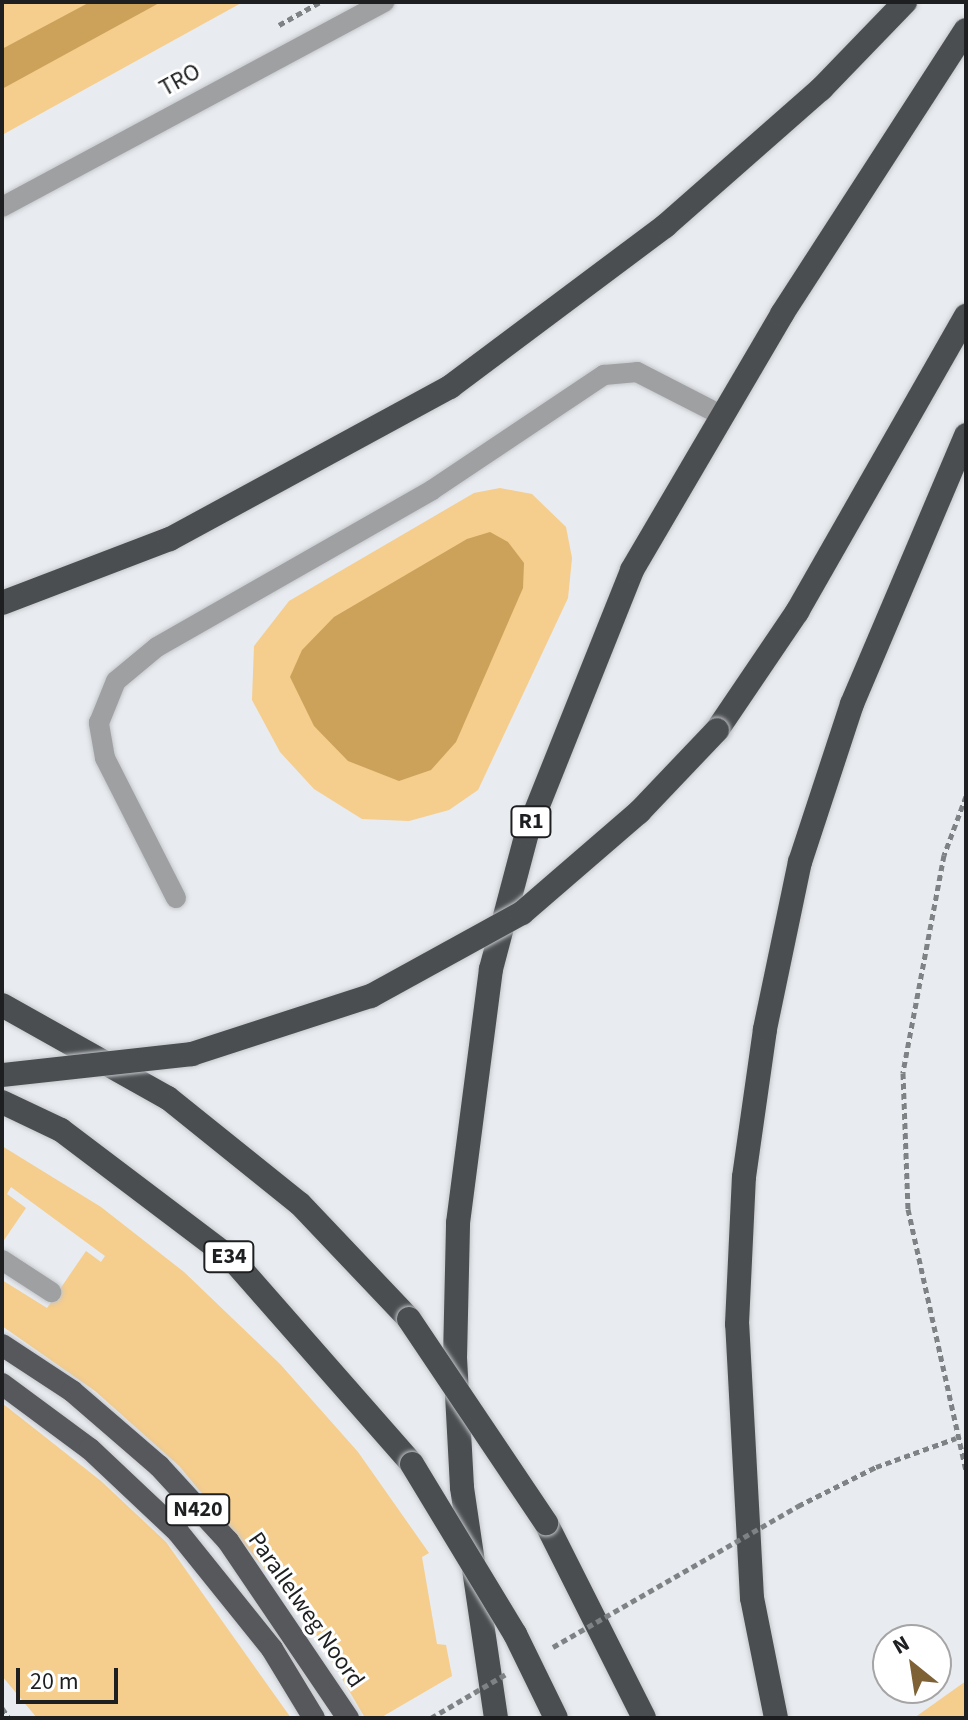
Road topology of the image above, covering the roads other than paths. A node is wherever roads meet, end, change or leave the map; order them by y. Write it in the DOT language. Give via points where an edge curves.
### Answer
graph roads {
  1 [pos="385,2"];
  2 [pos="905,2"];
  3 [pos="966,30"];
  4 [pos="2,207"];
  5 [pos="966,316"];
  6 [pos="721,415"];
  7 [pos="966,435"];
  8 [pos="2,603"];
  9 [pos="176,898"];
  10 [pos="2,1005"];
  11 [pos="2,1075"];
  12 [pos="2,1102"];
  13 [pos="2,1260"];
  14 [pos="51,1292"];
  15 [pos="2,1345"];
  16 [pos="2,1384"];
  17 [pos="314,1718"];
  18 [pos="348,1718"];
  19 [pos="496,1718"];
  20 [pos="556,1718"];
  21 [pos="644,1718"];
  22 [pos="776,1718"];
  1 -- 4 [label="lane, TRO"];
  2 -- 8 [label="highway" via="821,89 665,226 450,387 170,539"];
  3 -- 6 [label="highway, R1"];
  5 -- 11 [label="highway, bridge" via="797,612 717,730 639,812 522,913 371,996 192,1054"];
  6 -- 9 [label="lane" via="637,372 604,375 432,490 157,647 116,681 99,723 105,758"];
  6 -- 19 [label="highway, R1" via="632,570 574,708 527,833 491,969 458,1223 455,1358 462,1487"];
  7 -- 22 [label="highway" via="852,704 800,862 765,1029 744,1177 737,1324 752,1598"];
  10 -- 21 [label="highway, bridge" via="168,1098 300,1204 409,1319 546,1523"];
  12 -- 20 [label="highway, E34, bridge" via="61,1130 233,1260 412,1464 515,1634"];
  13 -- 14 [label="lane"];
  15 -- 18 [label="highway, Parallelweg Noord / N420" via="72,1391 159,1466 228,1541"];
  16 -- 17 [label="highway, Parallelweg Noord / N420" via="90,1449 178,1532 272,1649"];
}
